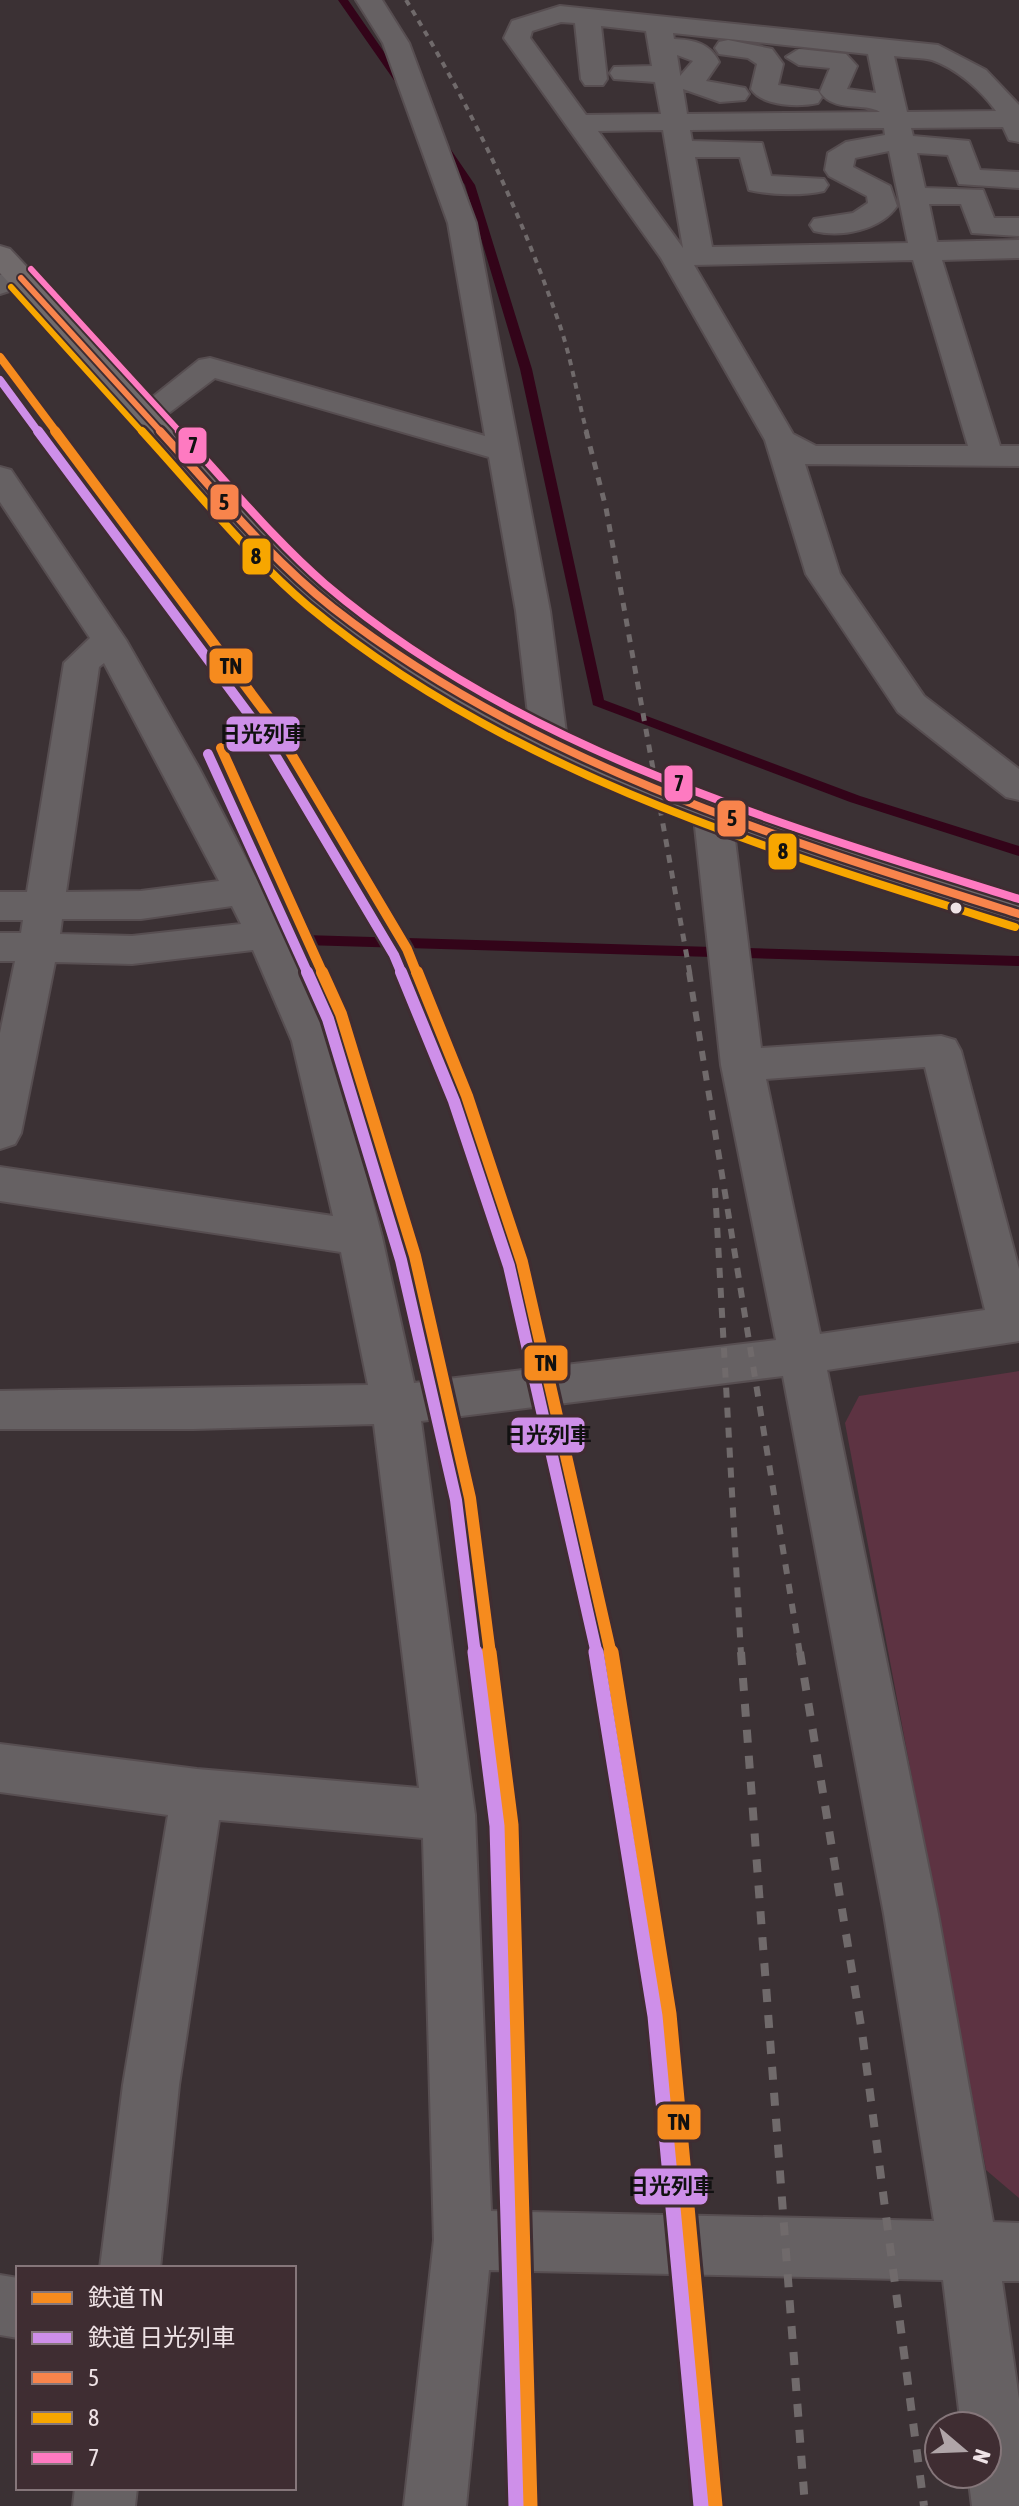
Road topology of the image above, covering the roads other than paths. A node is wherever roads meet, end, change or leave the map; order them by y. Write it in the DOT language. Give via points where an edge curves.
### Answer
graph roads {
  1 [pos="369,0"];
  2 [pos="587,16"];
  3 [pos="660,35"];
  4 [pos="726,39"];
  5 [pos="879,46"];
  6 [pos="796,47"];
  7 [pos="623,73"];
  8 [pos="667,74"];
  9 [pos="594,79"];
  10 [pos="736,94"];
  11 [pos="891,101"];
  12 [pos="742,122"];
  13 [pos="576,123"];
  14 [pos="1017,127"];
  15 [pos="809,139"];
  16 [pos="901,143"];
  17 [pos="680,148"];
  18 [pos="1019,180"];
  19 [pos="913,196"];
  20 [pos="824,225"];
  21 [pos="1019,227"];
  22 [pos="1019,249"];
  23 [pos="925,252"];
  24 [pos="831,254"];
  25 [pos="687,257"];
  26 [pos="7,273"];
  27 [pos="146,415"];
  28 [pos="781,440"];
  29 [pos="504,451"];
  30 [pos="1003,456"];
  31 [pos="0,477"];
  32 [pos="109,640"];
  33 [pos="549,740"];
  34 [pos="1019,788"];
  35 [pos="712,808"];
  36 [pos="243,891"];
  37 [pos="45,905"];
  38 [pos="0,906"];
  39 [pos="1019,914"];
  40 [pos="266,935"];
  41 [pos="19,947"];
  42 [pos="742,1065"];
  43 [pos="0,1133"];
  44 [pos="0,1184"];
  45 [pos="360,1237"];
  46 [pos="1015,1324"];
  47 [pos="802,1355"];
  48 [pos="395,1404"];
  49 [pos="0,1410"];
  50 [pos="0,1768"];
  51 [pos="197,1794"];
  52 [pos="449,1815"];
  53 [pos="463,2240"];
  54 [pos="994,2250"];
  55 [pos="130,2266"];
  56 [pos="435,2506"];
  57 [pos="1003,2506"];
  1 -- 29 [label="street" via="396,43 462,223"];
  2 -- 3 [label="street"];
  2 -- 9 [label="street"];
  2 -- 13 [label="street" via="542,17 521,26 517,38"];
  3 -- 4 [label="street"];
  3 -- 8 [label="street"];
  3 -- 10 [label="street" via="698,50 706,62 692,78 694,86"];
  4 -- 6 [label="street"];
  4 -- 10 [label="street"];
  4 -- 15 [label="street" via="769,59 764,89 778,95"];
  5 -- 6 [label="street"];
  5 -- 11 [label="street"];
  5 -- 14 [label="street" via="938,53 975,72"];
  6 -- 11 [label="street" via="844,66 833,86 841,97"];
  6 -- 15 [label="street"];
  7 -- 8 [label="street"];
  8 -- 17 [label="street"];
  10 -- 12 [label="street"];
  11 -- 16 [label="street"];
  12 -- 13 [label="street"];
  12 -- 15 [label="street"];
  13 -- 25 [label="street"];
  14 -- 15 [label="street"];
  15 -- 17 [label="street" via="759,184 752,149"];
  15 -- 20 [label="street"];
  16 -- 18 [label="street" via="959,147 969,178"];
  16 -- 19 [label="street"];
  16 -- 20 [label="street" via="857,145 842,153 839,170 880,192 883,206 861,221"];
  17 -- 25 [label="street"];
  19 -- 21 [label="street" via="973,196 982,227"];
  19 -- 23 [label="street"];
  20 -- 24 [label="street"];
  22 -- 23 [label="street"];
  23 -- 24 [label="street"];
  23 -- 30 [label="street"];
  24 -- 25 [label="street"];
  25 -- 28 [label="street"];
  26 -- 27 [label="main road"];
  27 -- 29 [label="street" via="210,367"];
  27 -- 33 [label="main road" via="237,515 333,608 407,662"];
  28 -- 30 [label="street" via="810,456"];
  28 -- 34 [label="street" via="823,574 911,704"];
  29 -- 33 [label="street" via="533,611"];
  31 -- 32 [label="street"];
  32 -- 36 [label="street"];
  32 -- 37 [label="street" via="82,663"];
  33 -- 35 [label="main road"];
  35 -- 39 [label="main road" via="885,872"];
  35 -- 42 [label="street"];
  36 -- 37 [label="street" via="141,905"];
  36 -- 40 [label="street"];
  37 -- 38 [label="street"];
  37 -- 41 [label="street"];
  40 -- 41 [label="street" via="132,950"];
  40 -- 45 [label="street" via="312,1041"];
  41 -- 43 [label="street"];
  42 -- 46 [label="street" via="941,1051"];
  42 -- 47 [label="street"];
  44 -- 45 [label="street"];
  45 -- 48 [label="street"];
  46 -- 47 [label="street"];
  47 -- 48 [label="street"];
  47 -- 54 [label="street" via="911,1914"];
  48 -- 49 [label="street"];
  48 -- 52 [label="street"];
  50 -- 51 [label="street"];
  51 -- 52 [label="street"];
  51 -- 55 [label="street" via="151,2085"];
  52 -- 53 [label="street"];
  53 -- 54 [label="street"];
  53 -- 56 [label="street"];
  54 -- 57 [label="street"];
}
